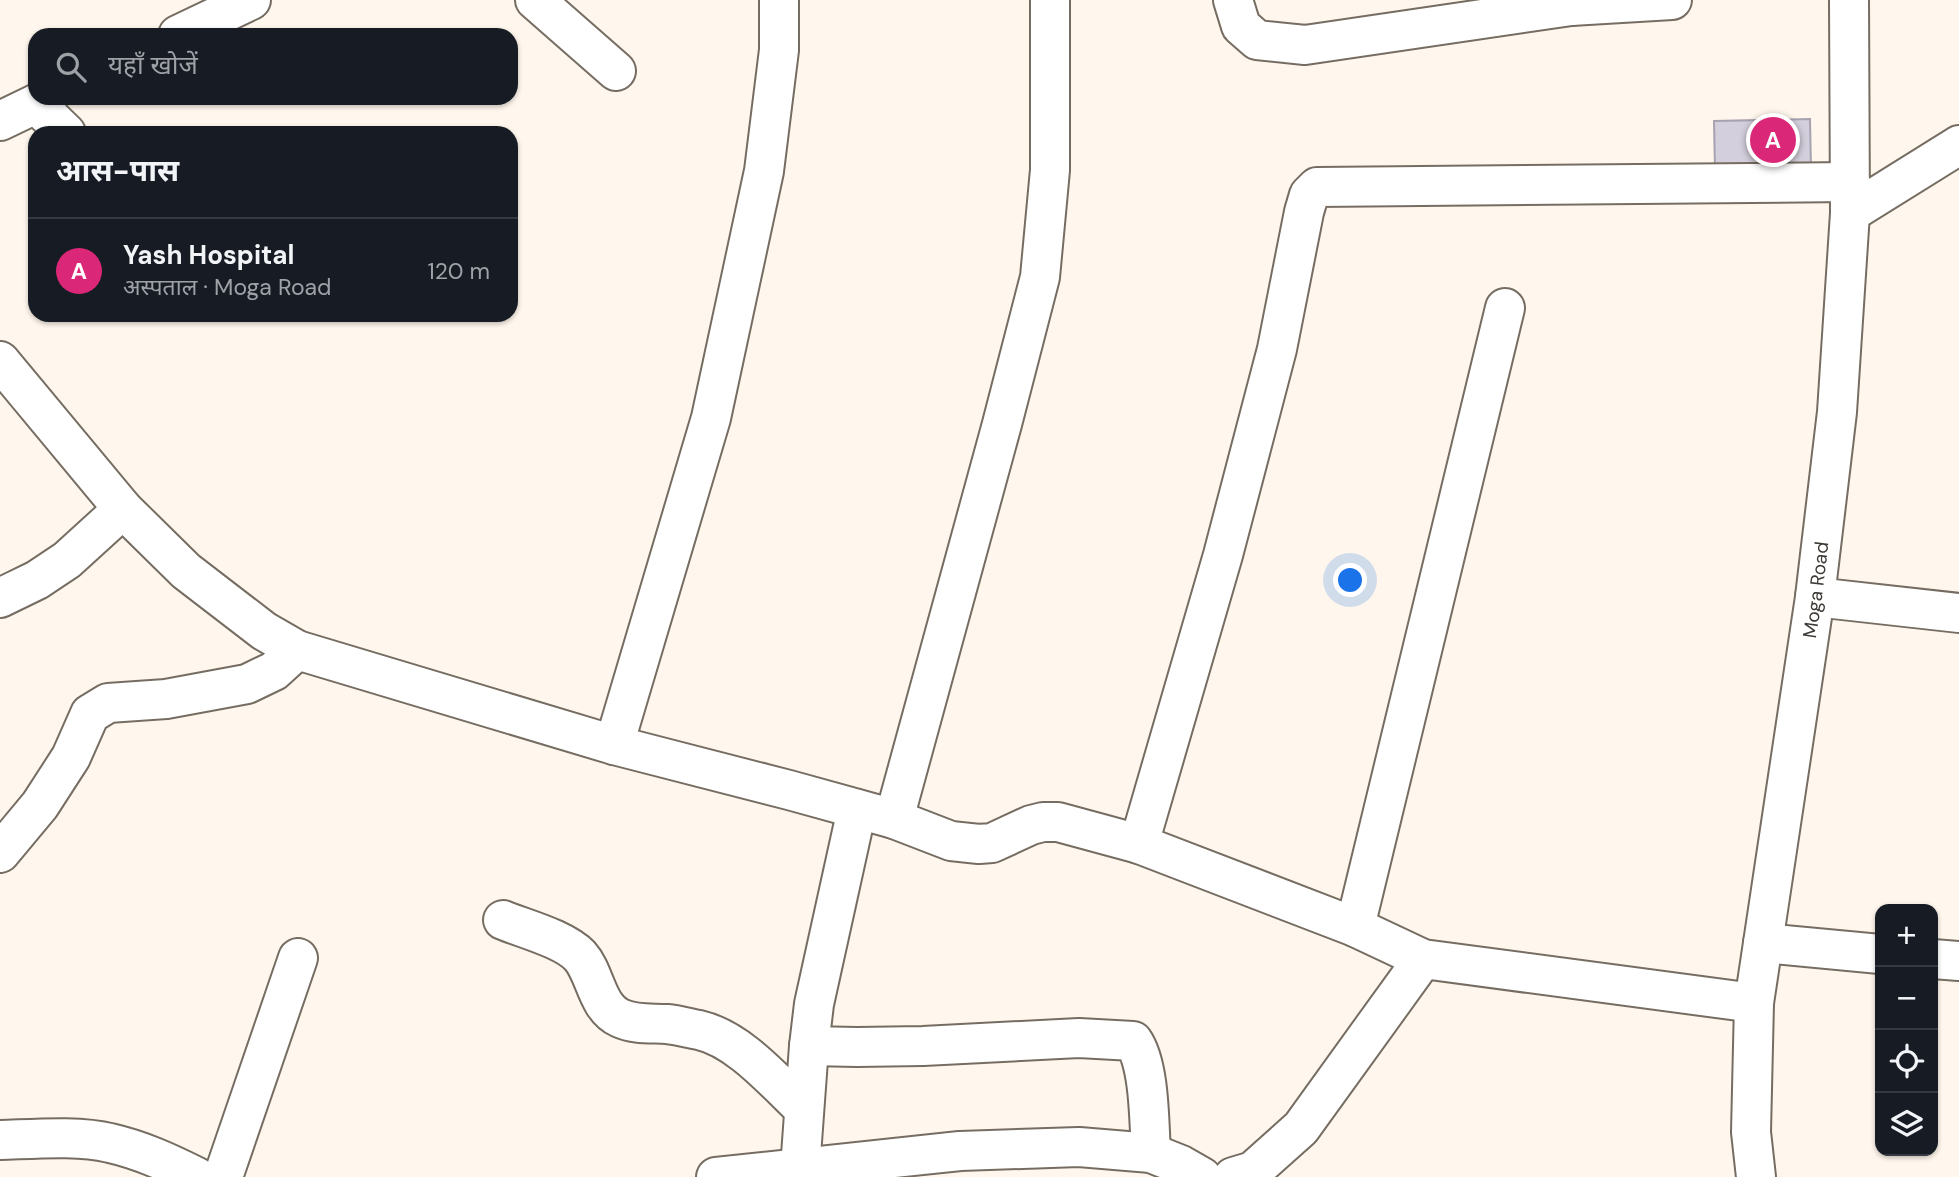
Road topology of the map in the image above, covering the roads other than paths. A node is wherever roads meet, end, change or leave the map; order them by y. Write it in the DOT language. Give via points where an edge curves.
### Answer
graph roads {
  1 [pos="251,0"];
  2 [pos="536,0"];
  3 [pos="1050,0"];
  4 [pos="1233,0"];
  5 [pos="1672,0"];
  6 [pos="1849,0"];
  7 [pos="783,1"];
  8 [pos="1571,3"];
  9 [pos="1406,15"];
  10 [pos="193,28"];
  11 [pos="616,71"];
  12 [pos="34,105"];
  13 [pos="45,105"];
  14 [pos="0,121"];
  15 [pos="61,126"];
  16 [pos="1959,145"];
  17 [pos="1850,198"];
  18 [pos="1505,308"];
  19 [pos="0,362"];
  20 [pos="123,509"];
  21 [pos="1815,597"];
  22 [pos="0,598"];
  23 [pos="1959,613"];
  24 [pos="297,650"];
  25 [pos="614,745"];
  26 [pos="857,809"];
  27 [pos="894,820"];
  28 [pos="1139,844"];
  29 [pos="0,853"];
  30 [pos="503,920"];
  31 [pos="1355,927"];
  32 [pos="1763,943"];
  33 [pos="1875,954"];
  34 [pos="298,958"];
  35 [pos="1423,959"];
  36 [pos="1938,959"];
  37 [pos="1959,961"];
  38 [pos="1755,1003"];
  39 [pos="809,1045"];
  40 [pos="804,1109"];
  41 [pos="0,1140"];
  42 [pos="1151,1153"];
  43 [pos="800,1169"];
  44 [pos="197,1177"];
  45 [pos="223,1177"];
  46 [pos="716,1177"];
  47 [pos="1202,1177"];
  48 [pos="1233,1177"];
  49 [pos="1756,1177"];
  1 -- 10 [label="street"];
  2 -- 11 [label="street"];
  3 -- 27 [label="street" via="1050,170 1040,277"];
  4 -- 9 [label="street" via="1241,26 1257,40 1305,45"];
  5 -- 8 [label="street"];
  6 -- 17 [label="street, Moga Road"];
  7 -- 25 [label="street" via="764,170 711,418"];
  8 -- 9 [label="street"];
  12 -- 14 [label="street"];
  13 -- 15 [label="street"];
  16 -- 17 [label="street"];
  17 -- 21 [label="street, Moga Road" via="1837,412"];
  17 -- 28 [label="street" via="1317,187 1304,212 1270,375"];
  18 -- 31 [label="street"];
  19 -- 20 [label="street"];
  20 -- 22 [label="street" via="67,560"];
  20 -- 24 [label="street" via="186,571 264,631"];
  21 -- 23 [label="street"];
  21 -- 32 [label="street, Moga Road"];
  24 -- 25 [label="street"];
  24 -- 29 [label="street" via="274,671 247,684 166,699 108,703 90,714 71,757 40,805"];
  25 -- 26 [label="street"];
  26 -- 27 [label="street"];
  26 -- 39 [label="street"];
  27 -- 28 [label="street" via="951,841 979,844 1043,822 1078,826"];
  28 -- 31 [label="street"];
  30 -- 40 [label="street" via="579,955 609,1010 619,1018 713,1034 747,1057"];
  31 -- 35 [label="street"];
  32 -- 33 [label="street"];
  32 -- 38 [label="street, Moga Road"];
  34 -- 45 [label="street"];
  35 -- 38 [label="street"];
  35 -- 48 [label="street" via="1301,1128 1254,1171"];
  36 -- 37 [label="street"];
  38 -- 49 [label="street, Moga Road" via="1751,1132"];
  39 -- 40 [label="street"];
  39 -- 42 [label="street" via="923,1046 1079,1038 1133,1041 1143,1068"];
  40 -- 43 [label="street"];
  41 -- 44 [label="street" via="108,1142 154,1156"];
  42 -- 43 [label="street" via="1079,1147 960,1151"];
  42 -- 47 [label="street"];
  43 -- 46 [label="street"];
}
